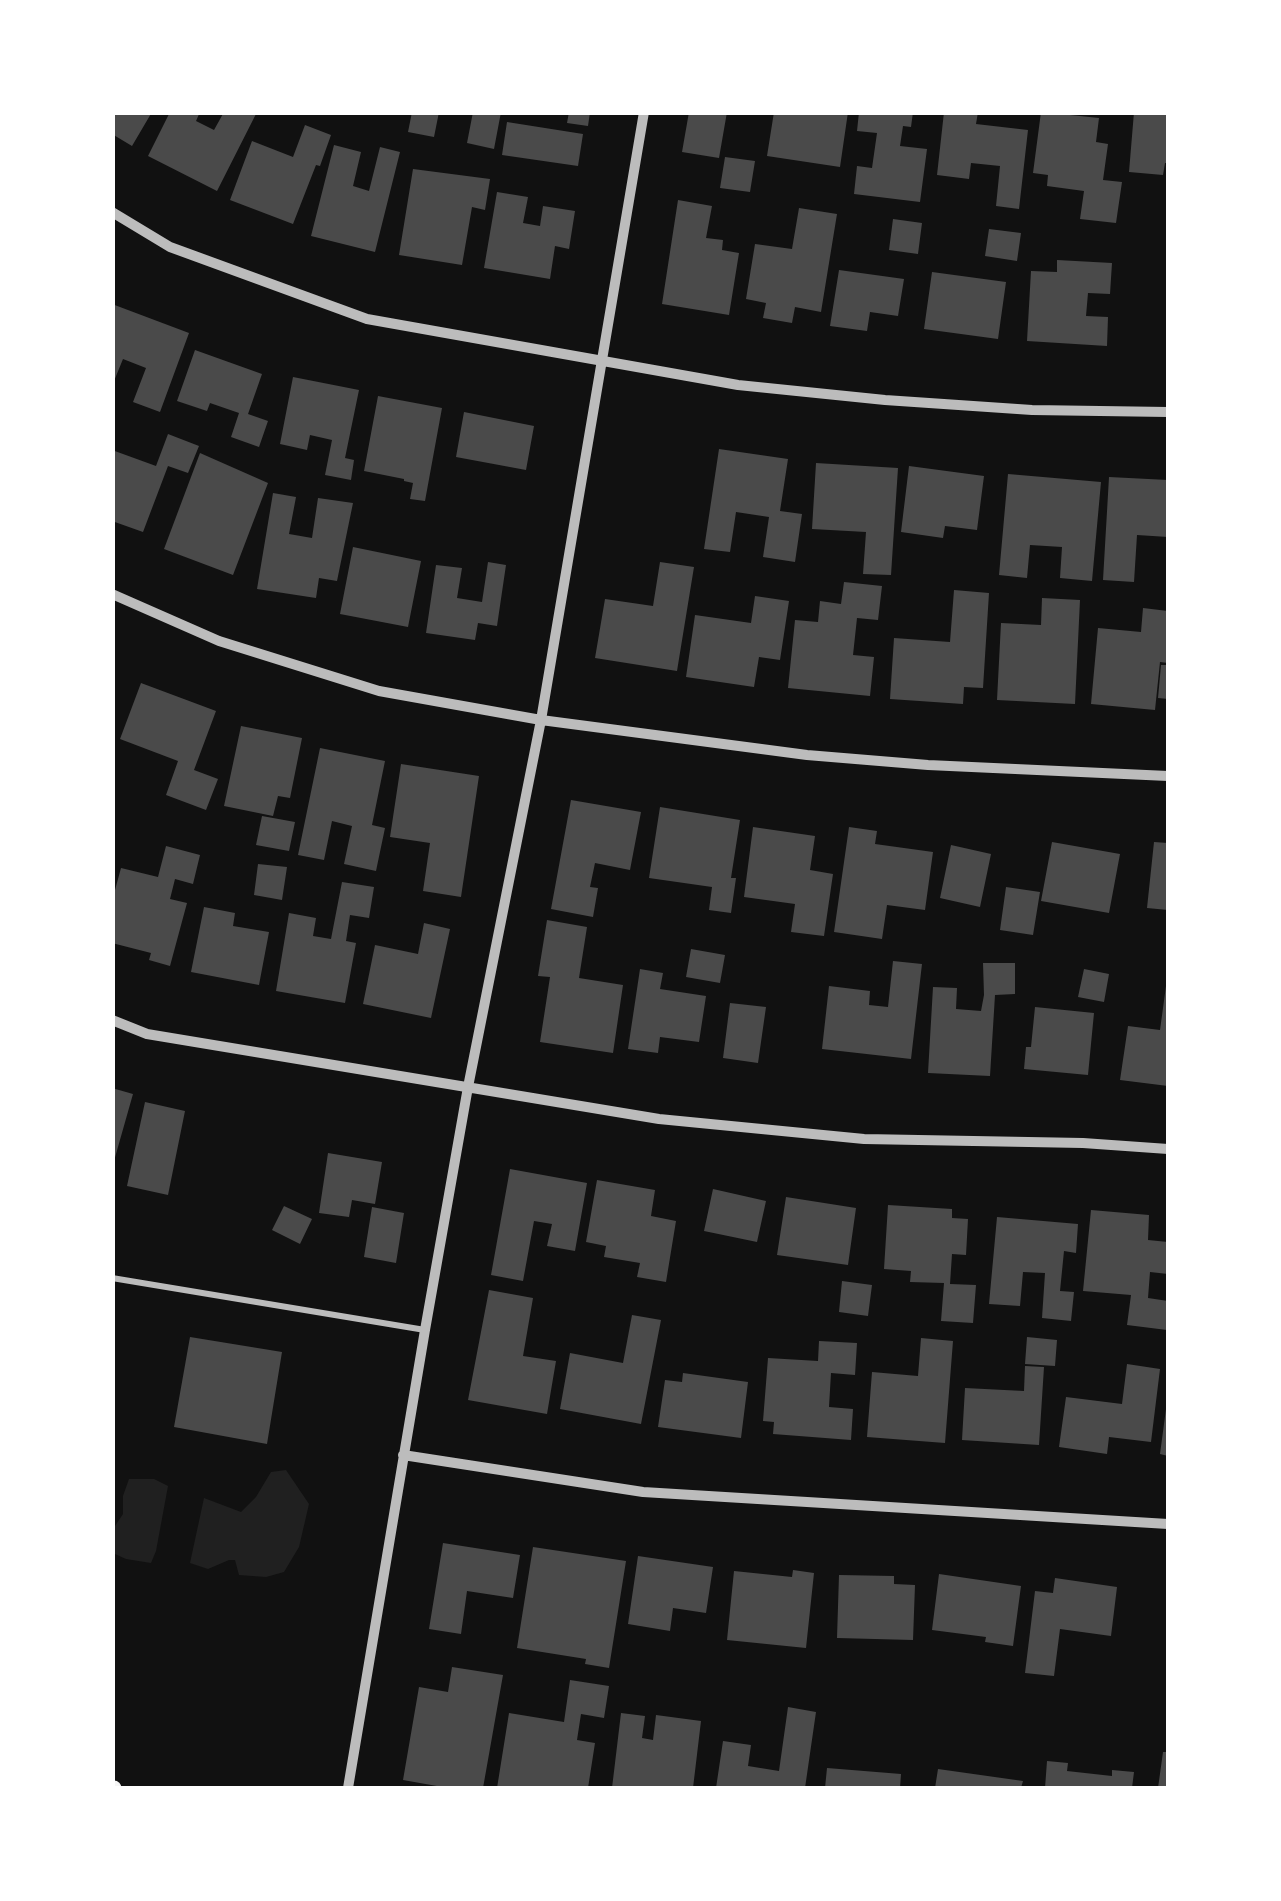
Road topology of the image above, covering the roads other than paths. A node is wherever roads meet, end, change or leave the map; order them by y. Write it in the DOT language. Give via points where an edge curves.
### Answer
graph roads {
  1 [pos="644,112"];
  2 [pos="112,212"];
  3 [pos="602,361"];
  4 [pos="1168,412"];
  5 [pos="112,594"];
  6 [pos="540,720"];
  7 [pos="1168,776"];
  8 [pos="112,1020"];
  9 [pos="468,1087"];
  10 [pos="1168,1149"];
  11 [pos="112,1278"];
  12 [pos="425,1330"];
  13 [pos="403,1454"];
  14 [pos="1168,1524"];
  15 [pos="348,1788"];
  1 -- 3 [label="street"];
  2 -- 3 [label="street" via="170,247 367,319"];
  3 -- 4 [label="street" via="738,385 886,400"];
  3 -- 6 [label="street"];
  5 -- 6 [label="street" via="219,641 379,691"];
  6 -- 7 [label="street" via="807,755"];
  6 -- 9 [label="street"];
  8 -- 9 [label="street" via="147,1034"];
  9 -- 10 [label="street" via="660,1119 864,1139"];
  9 -- 12 [label="street"];
  11 -- 12 [label="lane"];
  12 -- 13 [label="street"];
  13 -- 14 [label="street" via="643,1492"];
  13 -- 15 [label="street"];
}
